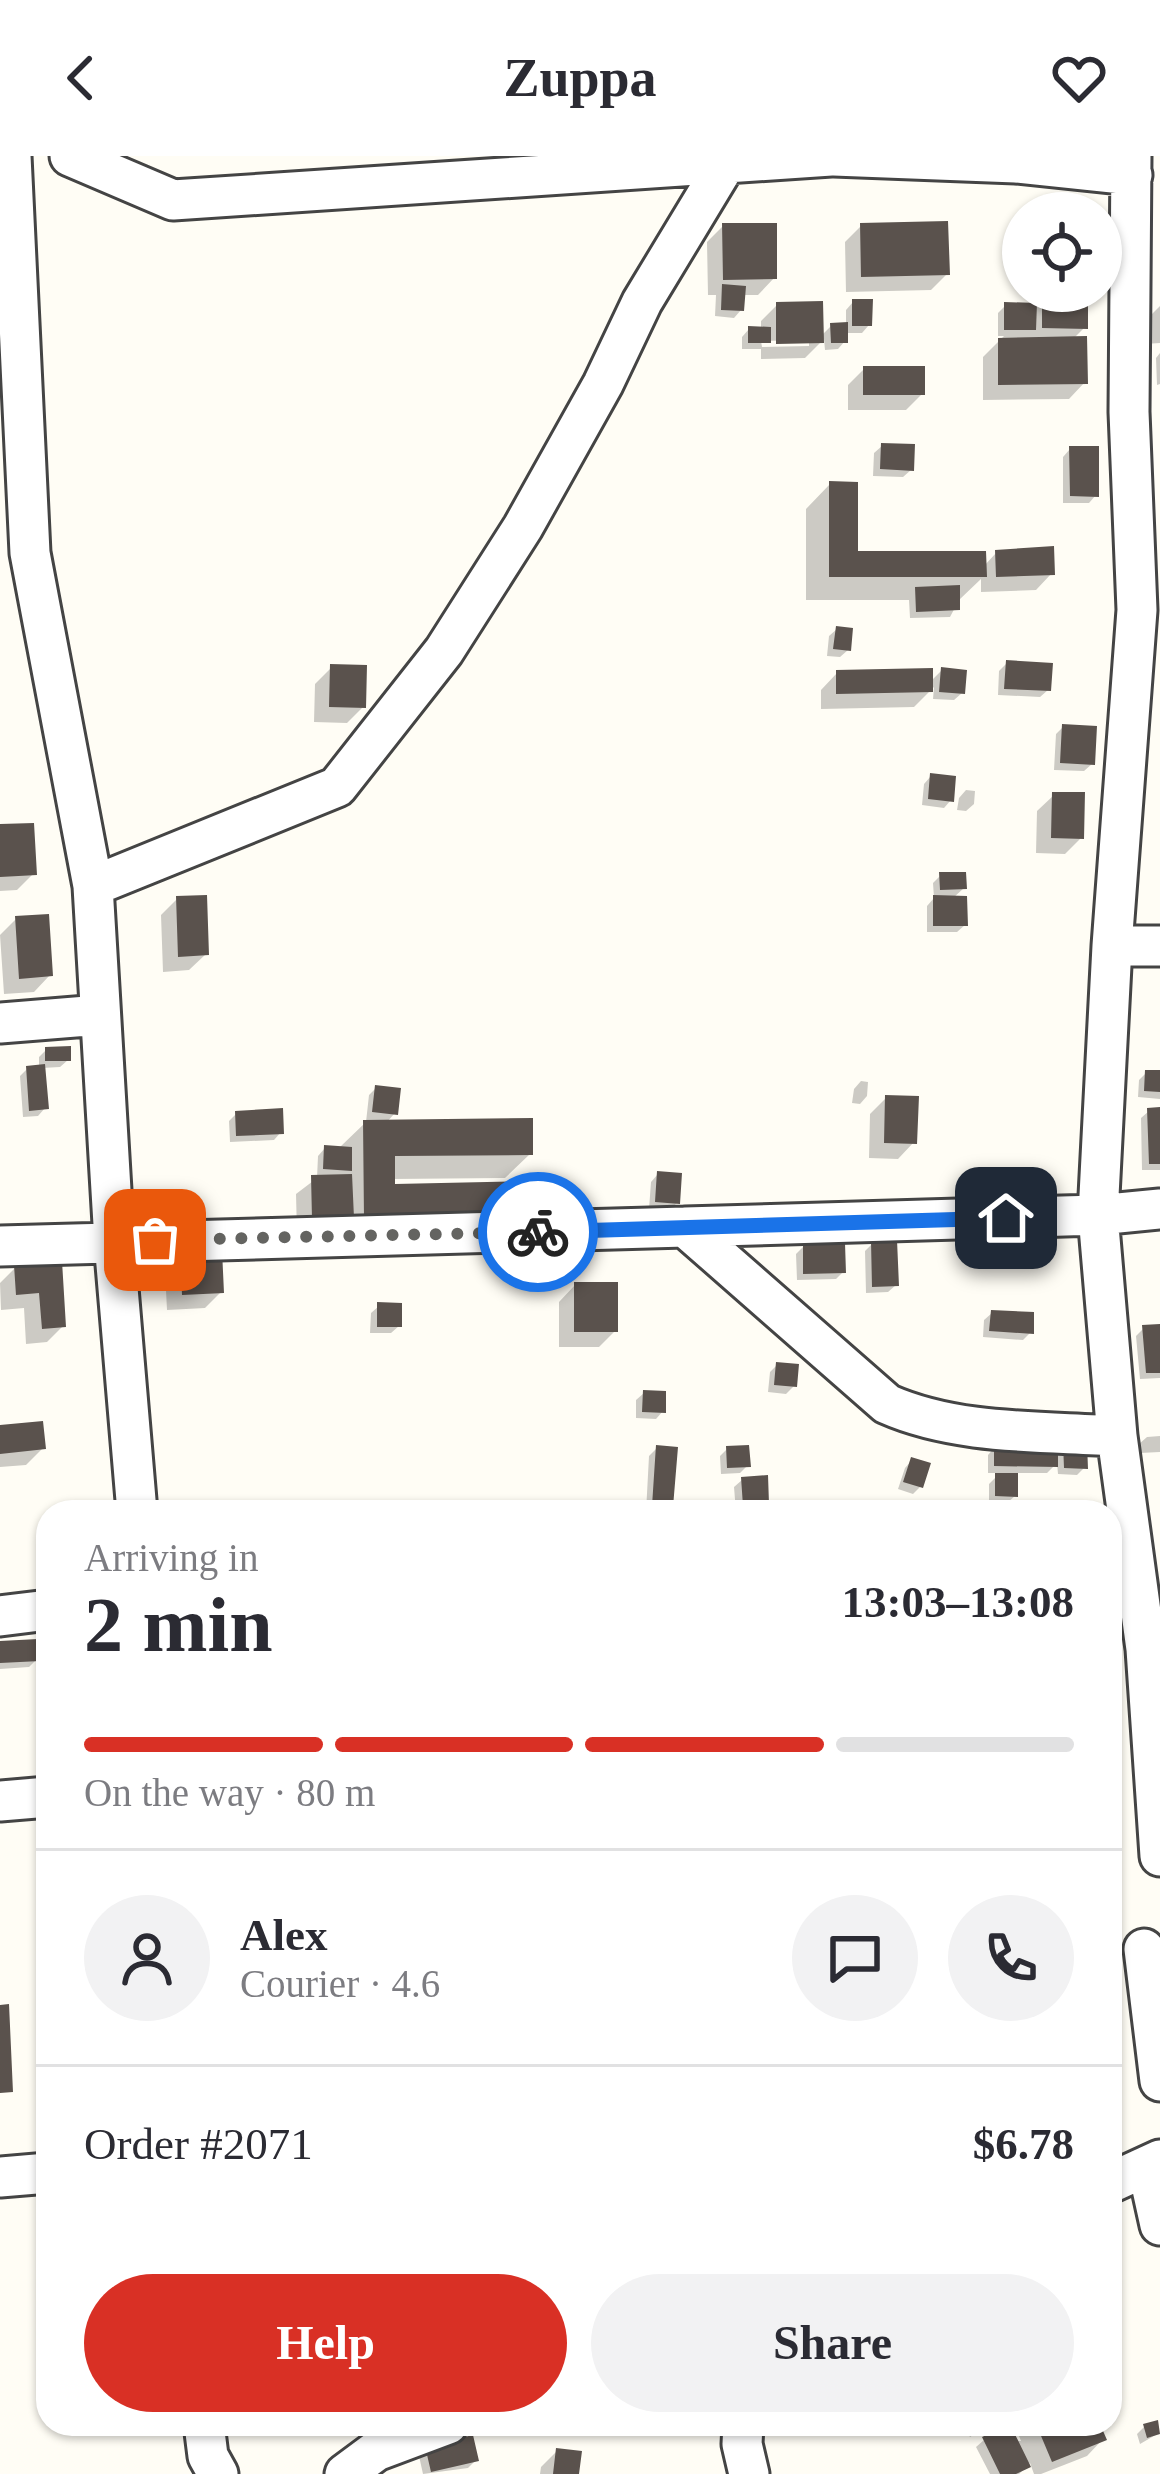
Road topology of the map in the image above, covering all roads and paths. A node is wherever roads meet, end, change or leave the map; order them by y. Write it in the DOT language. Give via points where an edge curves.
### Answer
graph roads {
  1 [pos="11,156"];
  2 [pos="70,156"];
  3 [pos="832,156"];
  4 [pos="726,163"];
  5 [pos="1132,165"];
  6 [pos="1145,412"];
  7 [pos="15,553"];
  8 [pos="1142,806"];
  9 [pos="93,886"];
  10 [pos="1112,946"];
  11 [pos="1160,946"];
  12 [pos="100,1016"];
  13 [pos="0,1023"];
  14 [pos="1160,1209"];
  15 [pos="1097,1215"];
  16 [pos="685,1227"];
  17 [pos="114,1241"];
  18 [pos="0,1246"];
  19 [pos="1118,1436"];
  20 [pos="136,1500"];
  21 [pos="1136,1592"];
  22 [pos="36,1612"];
  23 [pos="0,1616"];
  24 [pos="36,1798"];
  25 [pos="0,1801"];
  26 [pos="1160,1856"];
  27 [pos="1144,1949"];
  28 [pos="1160,2081"];
  29 [pos="1154,2163"];
  30 [pos="36,2174"];
  31 [pos="0,2177"];
  32 [pos="1122,2178"];
  33 [pos="1160,2225"];
  34 [pos="206,2436"];
  35 [pos="416,2436"];
  36 [pos="742,2436"];
  37 [pos="218,2474"];
  38 [pos="345,2474"];
  39 [pos="749,2474"];
  1 -- 7 [label="street"];
  2 -- 4 [label="street" via="173,200"];
  3 -- 4 [label="street"];
  3 -- 5 [label="street"];
  4 -- 9 [label="street" via="523,527 444,651 337,787"];
  5 -- 6 [label="street"];
  6 -- 8 [label="street" via="1137,610"];
  7 -- 9 [label="street"];
  8 -- 10 [label="street"];
  9 -- 12 [label="street"];
  10 -- 11 [label="street"];
  10 -- 15 [label="street"];
  12 -- 13 [label="street"];
  12 -- 17 [label="street"];
  14 -- 15 [label="street"];
  15 -- 16 [label="street"];
  15 -- 19 [label="street"];
  16 -- 17 [label="street"];
  16 -- 19 [label="street" via="886,1405 951,1424"];
  17 -- 18 [label="street"];
  17 -- 20 [label="street"];
  19 -- 21 [label="street"];
  21 -- 26 [label="street"];
  22 -- 23 [label="street"];
  24 -- 25 [label="street"];
  27 -- 28 [label="street"];
  29 -- 32 [label="street"];
  29 -- 33 [label="street"];
  30 -- 31 [label="street"];
  34 -- 37 [label="street"];
  35 -- 38 [label="street"];
  36 -- 39 [label="street"];
}
